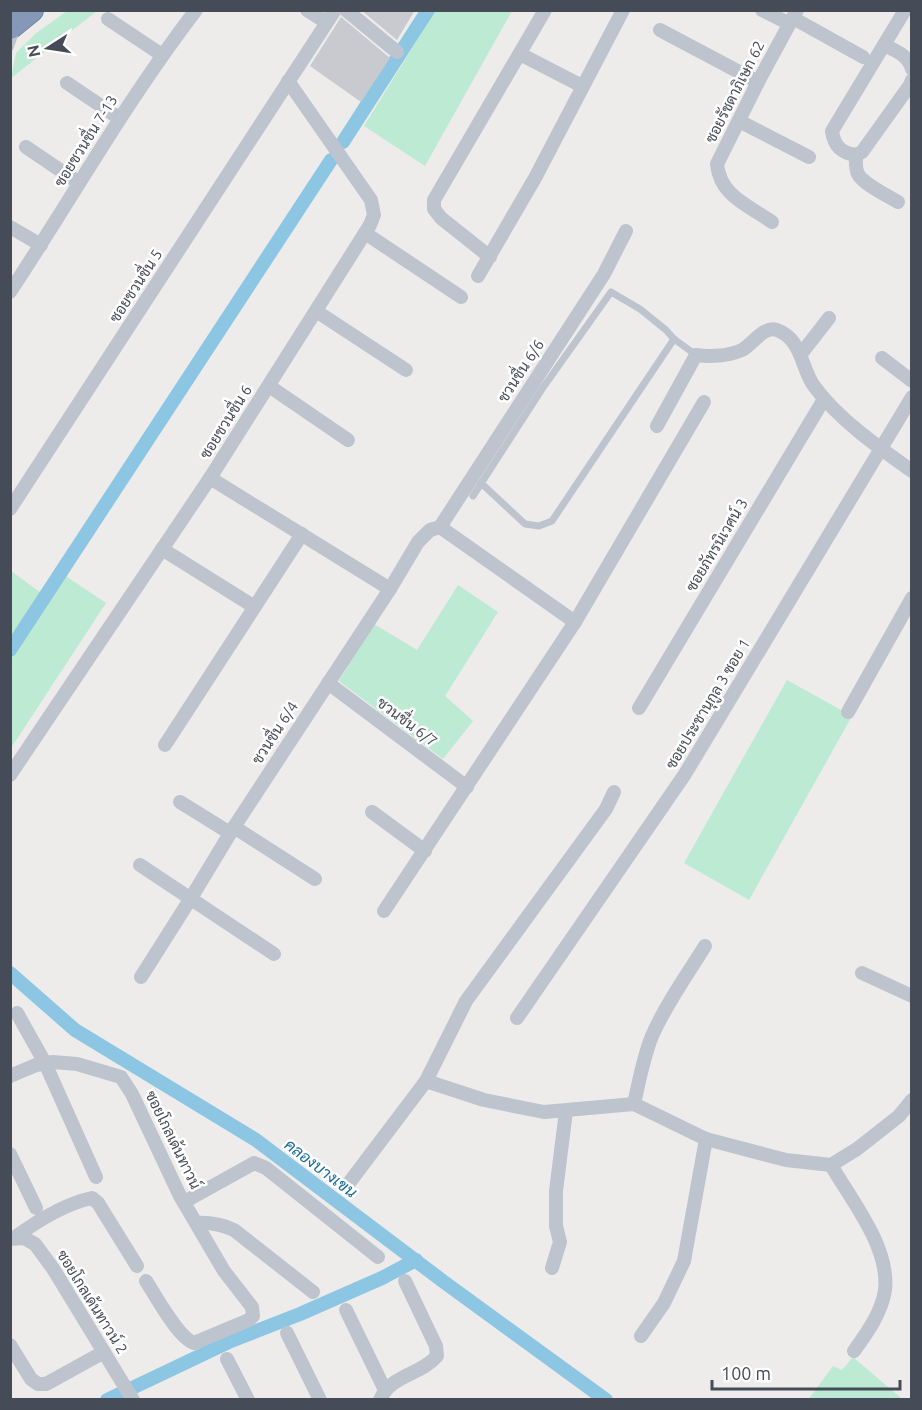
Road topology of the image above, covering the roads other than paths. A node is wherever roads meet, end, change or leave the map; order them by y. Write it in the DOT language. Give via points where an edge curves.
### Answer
graph roads {
  1 [pos="196,10"];
  2 [pos="307,10"];
  3 [pos="335,10"];
  4 [pos="346,10"];
  5 [pos="545,10"];
  6 [pos="623,10"];
  7 [pos="762,10"];
  8 [pos="905,10"];
  9 [pos="793,17"];
  10 [pos="20,19"];
  11 [pos="108,20"];
  12 [pos="326,22"];
  13 [pos="660,30"];
  14 [pos="884,45"];
  15 [pos="10,48"];
  16 [pos="397,52"];
  17 [pos="520,54"];
  18 [pos="162,55"];
  19 [pos="862,57"];
  20 [pos="912,69"];
  21 [pos="912,80"];
  22 [pos="288,81"];
  23 [pos="758,82"];
  24 [pos="67,83"];
  25 [pos="582,86"];
  26 [pos="119,118"];
  27 [pos="739,121"];
  28 [pos="26,147"];
  29 [pos="856,155"];
  30 [pos="809,157"];
  31 [pos="80,183"];
  32 [pos="898,202"];
  33 [pos="772,222"];
  34 [pos="10,226"];
  35 [pos="626,231"];
  36 [pos="365,233"];
  37 [pos="41,245"];
  38 [pos="490,257"];
  39 [pos="478,276"];
  40 [pos="10,292"];
  41 [pos="461,297"];
  42 [pos="316,311"];
  43 [pos="829,318"];
  44 [pos="674,339"];
  45 [pos="801,354"];
  46 [pos="696,355"];
  47 [pos="882,358"];
  48 [pos="406,370"];
  49 [pos="912,381"];
  50 [pos="269,386"];
  51 [pos="912,397"];
  52 [pos="824,399"];
  53 [pos="704,402"];
  54 [pos="657,426"];
  55 [pos="348,440"];
  56 [pos="880,448"];
  57 [pos="912,471"];
  58 [pos="210,478"];
  59 [pos="481,483"];
  60 [pos="473,496"];
  61 [pos="10,508"];
  62 [pos="440,527"];
  63 [pos="302,534"];
  64 [pos="162,549"];
  65 [pos="390,589"];
  66 [pos="912,598"];
  67 [pos="253,606"];
  68 [pos="575,622"];
  69 [pos="328,683"];
  70 [pos="639,708"];
  71 [pos="848,712"];
  72 [pos="165,745"];
  73 [pos="10,775"];
  74 [pos="467,787"];
  75 [pos="614,792"];
  76 [pos="180,802"];
  77 [pos="372,812"];
  78 [pos="232,830"];
  79 [pos="425,851"];
  80 [pos="140,865"];
  81 [pos="315,879"];
  82 [pos="191,898"];
  83 [pos="384,911"];
  84 [pos="705,946"];
  85 [pos="274,954"];
  86 [pos="862,973"];
  87 [pos="141,977"];
  88 [pos="912,996"];
  89 [pos="17,1013"];
  90 [pos="517,1018"];
  91 [pos="45,1063"];
  92 [pos="10,1076"];
  93 [pos="426,1081"];
  94 [pos="912,1100"];
  95 [pos="634,1104"];
  96 [pos="566,1111"];
  97 [pos="706,1139"];
  98 [pos="10,1154"];
  99 [pos="831,1164"];
  100 [pos="96,1178"];
  101 [pos="349,1183"];
  102 [pos="184,1202"];
  103 [pos="36,1208"];
  104 [pos="196,1223"];
  105 [pos="12,1238"];
  106 [pos="378,1257"];
  107 [pos="137,1266"];
  108 [pos="552,1268"];
  109 [pos="146,1281"];
  110 [pos="405,1281"];
  111 [pos="313,1292"];
  112 [pos="346,1310"];
  113 [pos="287,1333"];
  114 [pos="641,1336"];
  115 [pos="10,1345"];
  116 [pos="854,1351"];
  117 [pos="104,1352"];
  118 [pos="227,1359"];
  119 [pos="382,1395"];
  120 [pos="134,1400"];
  121 [pos="248,1400"];
  122 [pos="320,1400"];
  1 -- 18 [label="street, ซอยชวนชื่น 7-13"];
  2 -- 12 [label="street"];
  3 -- 12 [label="street, ซอยชวนชื่น 5"];
  4 -- 16 [label="street"];
  5 -- 17 [label="street"];
  6 -- 25 [label="street"];
  7 -- 9 [label="street"];
  8 -- 14 [label="street"];
  9 -- 19 [label="street"];
  9 -- 23 [label="street, ซอยรัชดาภิเษก 62"];
  10 -- 15 [label="lane"];
  11 -- 18 [label="street"];
  12 -- 22 [label="street, ซอยชวนชื่น 5"];
  13 -- 23 [label="street"];
  14 -- 20 [label="street" via="902,53"];
  14 -- 29 [label="street" via="832,131 833,141 845,153"];
  17 -- 25 [label="street"];
  17 -- 38 [label="street" via="434,200 434,210 441,218"];
  18 -- 26 [label="street, ซอยชวนชื่น 7-13"];
  21 -- 29 [label="street" via="862,152"];
  22 -- 36 [label="street, ซอยชวนชื่น 6" via="371,200 374,215"];
  22 -- 61 [label="street, ซอยชวนชื่น 5"];
  23 -- 27 [label="street, ซอยรัชดาภิเษก 62"];
  24 -- 26 [label="street"];
  25 -- 38 [label="street"];
  26 -- 31 [label="street, ซอยชวนชื่น 7-13"];
  27 -- 30 [label="street"];
  27 -- 33 [label="street, ซอยรัชดาภิเษก 62" via="717,164 718,177 726,190"];
  28 -- 31 [label="street"];
  29 -- 32 [label="street" via="858,175"];
  31 -- 37 [label="street, ซอยชวนชื่น 7-13"];
  34 -- 37 [label="street"];
  35 -- 62 [label="street, ชวนชื่น 6/6" via="604,274"];
  36 -- 41 [label="street"];
  36 -- 42 [label="street, ซอยชวนชื่น 6"];
  37 -- 40 [label="street, ซอยชวนชื่น 7-13"];
  38 -- 39 [label="street"];
  42 -- 48 [label="street"];
  42 -- 50 [label="street, ซอยชวนชื่น 6"];
  43 -- 45 [label="street"];
  44 -- 46 [label="lane"];
  44 -- 59 [label="lane" via="552,520 539,526 525,524"];
  44 -- 59 [label="lane" via="640,309 611,292"];
  45 -- 46 [label="street" via="785,336 770,330 742,350"];
  45 -- 52 [label="street" via="807,376"];
  46 -- 54 [label="street"];
  47 -- 49 [label="street"];
  50 -- 55 [label="street"];
  50 -- 58 [label="street, ซอยชวนชื่น 6"];
  51 -- 56 [label="street, ซอยประชานุกูล 3 ซอย 1"];
  52 -- 56 [label="street"];
  52 -- 70 [label="street, ซอยภัทรนิเวศน์ 3"];
  53 -- 68 [label="street"];
  56 -- 57 [label="street"];
  56 -- 90 [label="street, ซอยประชานุกูล 3 ซอย 1" via="685,774"];
  58 -- 63 [label="street"];
  58 -- 64 [label="street, ซอยชวนชื่น 6"];
  59 -- 60 [label="lane"];
  62 -- 65 [label="street, ชวนชื่น 6/4" via="423,535"];
  62 -- 68 [label="street"];
  63 -- 65 [label="street"];
  63 -- 67 [label="street"];
  64 -- 67 [label="street"];
  64 -- 73 [label="street, ซอยชวนชื่น 6"];
  65 -- 69 [label="street, ชวนชื่น 6/4"];
  66 -- 71 [label="street"];
  67 -- 72 [label="street"];
  68 -- 74 [label="street"];
  69 -- 74 [label="street, ชวนชื่น 6/7"];
  69 -- 78 [label="street, ชวนชื่น 6/4"];
  74 -- 79 [label="street"];
  75 -- 93 [label="street" via="606,809 466,1001"];
  76 -- 78 [label="street"];
  77 -- 79 [label="street"];
  78 -- 81 [label="street"];
  78 -- 82 [label="street, ชวนชื่น 6/4"];
  79 -- 83 [label="street"];
  80 -- 82 [label="street"];
  82 -- 85 [label="street"];
  82 -- 87 [label="street, ชวนชื่น 6/4"];
  84 -- 95 [label="street" via="652,1036"];
  86 -- 88 [label="street"];
  89 -- 91 [label="street"];
  91 -- 92 [label="street, ซอยโกลเด้นทาวน์"];
  91 -- 100 [label="street"];
  91 -- 102 [label="street, ซอยโกลเด้นทาวน์" via="77,1064 121,1077"];
  93 -- 96 [label="street" via="484,1100 544,1112"];
  93 -- 101 [label="street"];
  94 -- 99 [label="street" via="857,1149"];
  95 -- 96 [label="street"];
  95 -- 97 [label="street"];
  96 -- 108 [label="street" via="556,1191 560,1242"];
  97 -- 99 [label="street" via="786,1160"];
  97 -- 114 [label="street" via="684,1261 664,1303"];
  98 -- 103 [label="street"];
  99 -- 116 [label="street" via="874,1238 886,1272 881,1305"];
  102 -- 104 [label="street, ซอยโกลเด้นทาวน์"];
  102 -- 106 [label="street" via="254,1163 266,1168"];
  104 -- 109 [label="street, ซอยโกลเด้นทาวน์" via="224,1271 252,1307 253,1316 194,1343 181,1333"];
  104 -- 111 [label="street" via="210,1222 234,1230"];
  105 -- 107 [label="street" via="80,1200 92,1198"];
  105 -- 117 [label="street, ซอยโกลเด้นทาวน์ 2" via="24,1238 35,1244"];
  110 -- 119 [label="street" via="436,1346 437,1356 388,1385"];
  112 -- 119 [label="street"];
  113 -- 122 [label="street"];
  115 -- 117 [label="street" via="38,1384 46,1384"];
  117 -- 120 [label="street, ซอยโกลเด้นทาวน์ 2"];
  118 -- 121 [label="street"];
}
